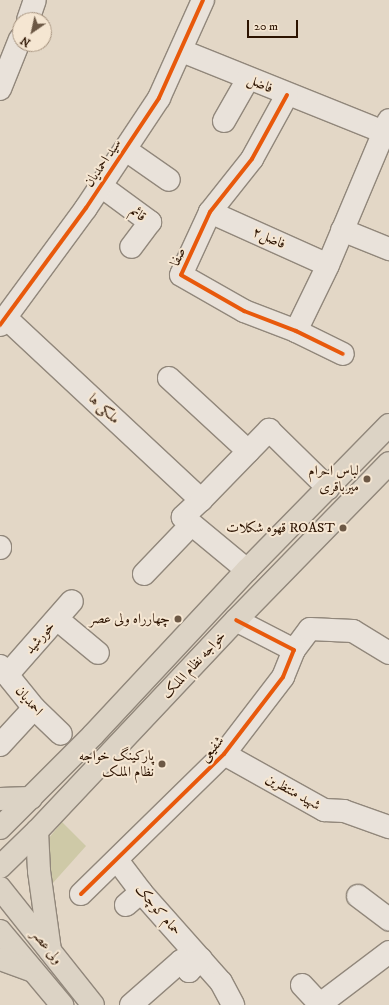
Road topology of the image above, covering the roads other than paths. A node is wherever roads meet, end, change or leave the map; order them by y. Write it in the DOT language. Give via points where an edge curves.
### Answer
graph roads {
  1 [pos="36,0"];
  2 [pos="203,0"];
  3 [pos="31,12"];
  4 [pos="182,51"];
  5 [pos="15,52"];
  6 [pos="248,78"];
  7 [pos="0,89"];
  8 [pos="287,95"];
  9 [pos="224,121"];
  10 [pos="386,126"];
  11 [pos="126,150"];
  12 [pos="169,180"];
  13 [pos="101,186"];
  14 [pos="210,212"];
  15 [pos="342,230"];
  16 [pos="131,247"];
  17 [pos="389,249"];
  18 [pos="328,264"];
  19 [pos="3,321"];
  20 [pos="296,331"];
  21 [pos="343,354"];
  22 [pos="169,378"];
  23 [pos="389,425"];
  24 [pos="248,451"];
  25 [pos="389,463"];
  26 [pos="332,484"];
  27 [pos="355,498"];
  28 [pos="201,500"];
  29 [pos="191,525"];
  30 [pos="247,570"];
  31 [pos="144,574"];
  32 [pos="72,601"];
  33 [pos="57,619"];
  34 [pos="236,620"];
  35 [pos="294,650"];
  36 [pos="98,653"];
  37 [pos="389,653"];
  38 [pos="4,671"];
  39 [pos="34,708"];
  40 [pos="61,734"];
  41 [pos="0,744"];
  42 [pos="224,754"];
  43 [pos="31,798"];
  44 [pos="0,799"];
  45 [pos="389,827"];
  46 [pos="0,828"];
  47 [pos="37,831"];
  48 [pos="117,860"];
  49 [pos="0,867"];
  50 [pos="0,888"];
  51 [pos="81,894"];
  52 [pos="358,896"];
  53 [pos="389,919"];
  54 [pos="0,932"];
  55 [pos="50,950"];
  56 [pos="389,952"];
  57 [pos="0,959"];
  58 [pos="201,959"];
  59 [pos="33,971"];
  60 [pos="302,985"];
  61 [pos="326,1003"];
  62 [pos="61,1005"];
  63 [pos="93,1005"];
  64 [pos="131,1005"];
  65 [pos="233,1005"];
  1 -- 3 [label="street"];
  2 -- 4 [label="street, سید احمدیان"];
  4 -- 6 [label="street, فاضل"];
  4 -- 11 [label="street, سید احمدیان" via="159,98"];
  5 -- 7 [label="street"];
  6 -- 8 [label="street, فاضل"];
  6 -- 9 [label="street"];
  8 -- 10 [label="street, فاضل"];
  8 -- 14 [label="street, صفا" via="252,159"];
  10 -- 15 [label="street, فاضل"];
  11 -- 12 [label="street"];
  11 -- 13 [label="street, سید احمدیان"];
  13 -- 16 [label="street, قائم" via="150,222"];
  13 -- 19 [label="street, سید احمدیان"];
  14 -- 18 [label="street, فاضل۲"];
  14 -- 20 [label="street, صفا" via="181,275 244,311"];
  15 -- 17 [label="street"];
  15 -- 18 [label="street, فاضل"];
  18 -- 20 [label="street, فاضل"];
  19 -- 28 [label="street, ملکی ها"];
  20 -- 21 [label="street, صفا"];
  22 -- 24 [label="street"];
  23 -- 26 [label="main road, خواجه نظام الملک"];
  24 -- 26 [label="street" via="269,430"];
  24 -- 28 [label="street"];
  25 -- 27 [label="main road, خواجه نظام الملک"];
  26 -- 27 [label="main road"];
  26 -- 30 [label="main road, خواجه نظام الملک"];
  27 -- 34 [label="main road, خواجه نظام الملک"];
  28 -- 29 [label="street" via="183,517"];
  29 -- 30 [label="street"];
  29 -- 31 [label="street"];
  30 -- 43 [label="main road, خواجه نظام الملک"];
  32 -- 33 [label="street, خورشید"];
  33 -- 36 [label="street"];
  33 -- 38 [label="street, خورشید"];
  34 -- 35 [label="street"];
  34 -- 47 [label="main road, خواجه نظام الملک"];
  35 -- 37 [label="street, شفیعی" via="310,629 353,631"];
  35 -- 42 [label="street, شفیعی" via="282,676"];
  38 -- 39 [label="street, احمدیان"];
  39 -- 40 [label="street, احمدیان"];
  39 -- 41 [label="street"];
  42 -- 45 [label="street, شهید منتظرین" via="324,810 344,811"];
  42 -- 48 [label="street, شفیعی"];
  43 -- 44 [label="main road"];
  43 -- 46 [label="main road, خواجه نظام الملک"];
  47 -- 49 [label="main road, خواجه نظام الملک"];
  47 -- 55 [label="main road" via="39,868"];
  48 -- 51 [label="street, شفیعی"];
  48 -- 58 [label="street, حمام کوچک" via="134,898"];
  50 -- 55 [label="main road, ولی عصر"];
  52 -- 53 [label="street"];
  54 -- 59 [label="main road, ولی عصر"];
  55 -- 63 [label="main road, ولی عصر"];
  56 -- 61 [label="street"];
  57 -- 59 [label="main road"];
  58 -- 64 [label="street" via="189,971 181,960"];
  58 -- 65 [label="street, حمام کوچک" via="221,982"];
  59 -- 62 [label="main road, ولی عصر"];
  60 -- 61 [label="street"];
}
